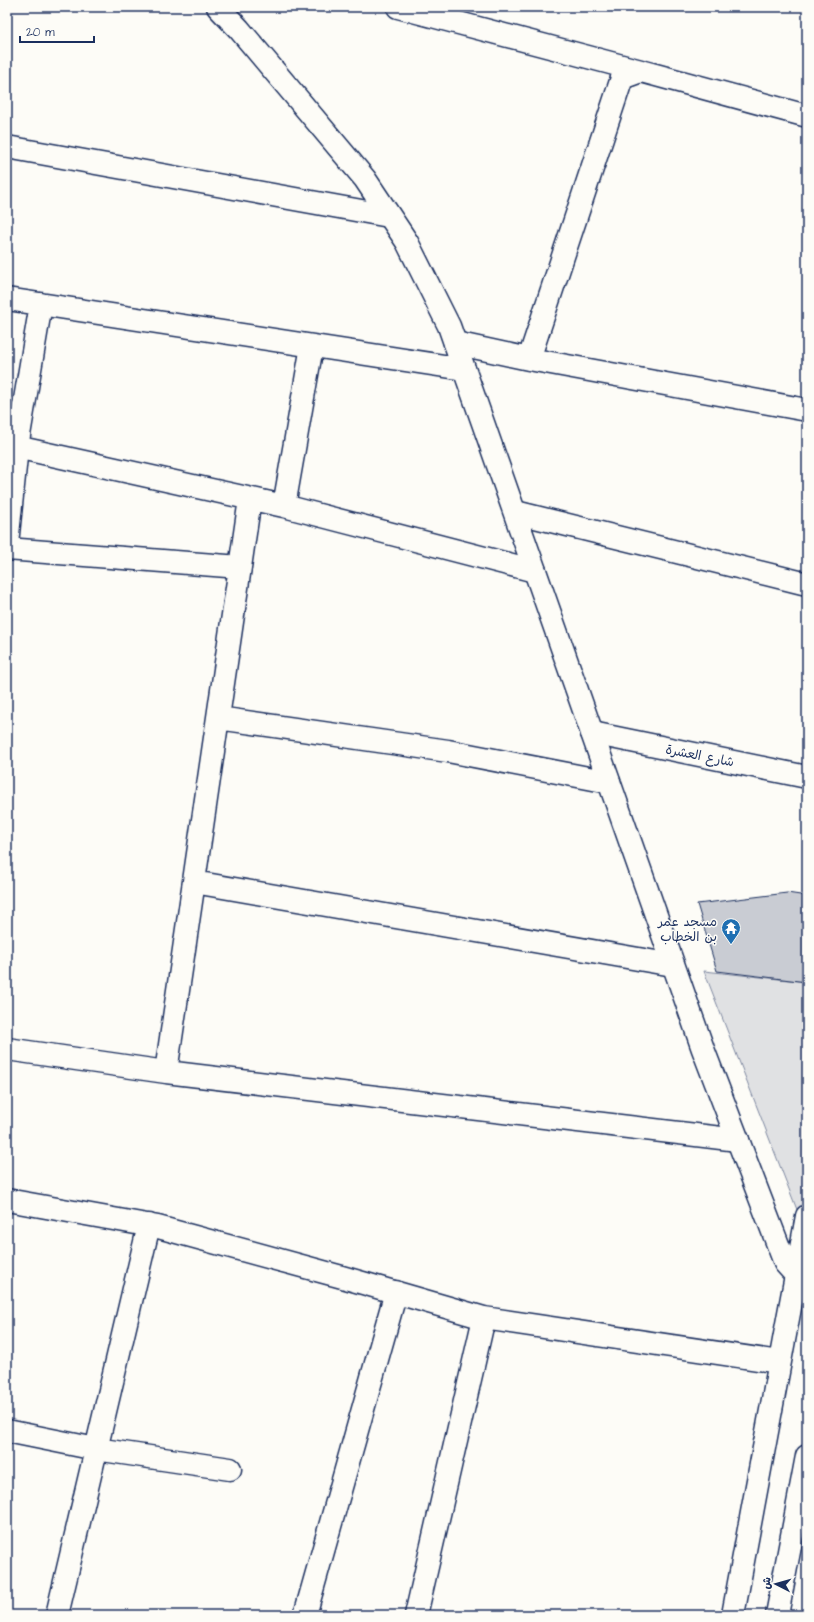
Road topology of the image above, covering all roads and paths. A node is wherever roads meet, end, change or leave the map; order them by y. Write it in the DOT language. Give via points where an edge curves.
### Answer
graph roads {
  1 [pos="218,7"];
  2 [pos="398,7"];
  3 [pos="641,72"];
  4 [pos="807,116"];
  5 [pos="7,147"];
  6 [pos="389,216"];
  7 [pos="7,299"];
  8 [pos="41,304"];
  9 [pos="455,343"];
  10 [pos="312,346"];
  11 [pos="529,359"];
  12 [pos="464,369"];
  13 [pos="807,410"];
  14 [pos="12,446"];
  15 [pos="250,499"];
  16 [pos="284,506"];
  17 [pos="515,512"];
  18 [pos="7,544"];
  19 [pos="7,549"];
  20 [pos="240,567"];
  21 [pos="535,571"];
  22 [pos="807,584"];
  23 [pos="218,718"];
  24 [pos="592,733"];
  25 [pos="807,777"];
  26 [pos="609,782"];
  27 [pos="194,882"];
  28 [pos="673,965"];
  29 [pos="7,1048"];
  30 [pos="166,1072"];
  31 [pos="738,1140"];
  32 [pos="7,1200"];
  33 [pos="807,1216"];
  34 [pos="149,1225"];
  35 [pos="801,1281"];
  36 [pos="396,1292"];
  37 [pos="484,1318"];
  38 [pos="779,1362"];
  39 [pos="7,1431"];
  40 [pos="96,1448"];
  41 [pos="807,1456"];
  42 [pos="230,1469"];
  43 [pos="57,1615"];
  44 [pos="305,1615"];
  45 [pos="416,1615"];
  46 [pos="733,1615"];
  47 [pos="778,1615"];
  1 -- 6 [label="street" via="365,179"];
  2 -- 3 [label="street"];
  3 -- 4 [label="street"];
  3 -- 11 [label="street" via="622,78"];
  5 -- 6 [label="street"];
  6 -- 9 [label="street" via="407,242"];
  7 -- 8 [label="street"];
  8 -- 10 [label="street"];
  8 -- 14 [label="street"];
  9 -- 11 [label="street"];
  9 -- 12 [label="street"];
  10 -- 12 [label="street"];
  10 -- 16 [label="street"];
  11 -- 13 [label="street"];
  12 -- 17 [label="street"];
  14 -- 15 [label="street"];
  14 -- 18 [label="street"];
  15 -- 16 [label="street"];
  15 -- 20 [label="street"];
  16 -- 21 [label="street"];
  17 -- 21 [label="street"];
  17 -- 22 [label="street"];
  19 -- 20 [label="street"];
  20 -- 23 [label="street"];
  21 -- 24 [label="street"];
  23 -- 26 [label="street" via="448,751"];
  23 -- 27 [label="street"];
  24 -- 25 [label="street, شارع العشرة"];
  24 -- 26 [label="street"];
  26 -- 28 [label="street"];
  27 -- 28 [label="street"];
  27 -- 30 [label="street"];
  28 -- 31 [label="street"];
  29 -- 30 [label="street"];
  30 -- 31 [label="street"];
  31 -- 35 [label="street" via="785,1263"];
  32 -- 34 [label="street"];
  33 -- 35 [label="street"];
  34 -- 36 [label="street"];
  34 -- 40 [label="street"];
  35 -- 38 [label="street"];
  36 -- 37 [label="street"];
  36 -- 44 [label="street"];
  37 -- 38 [label="street"];
  37 -- 45 [label="street"];
  38 -- 46 [label="street"];
  39 -- 40 [label="street"];
  40 -- 42 [label="street"];
  40 -- 43 [label="street"];
  41 -- 47 [label="street"];
}
